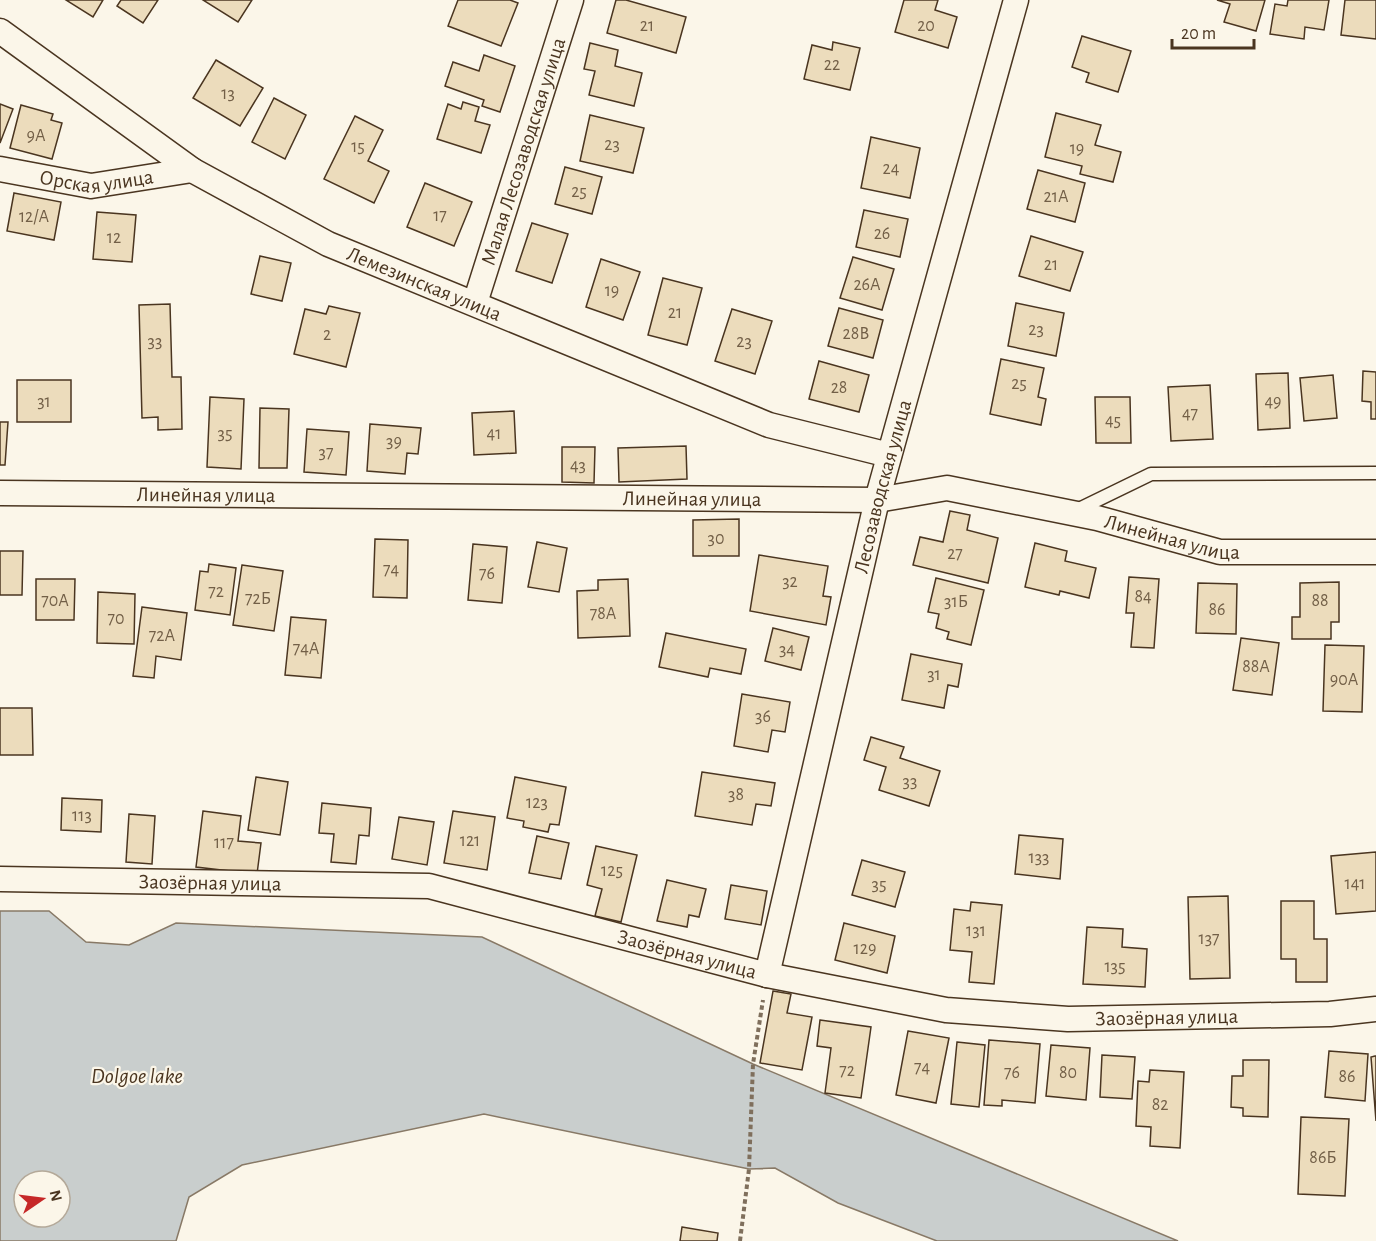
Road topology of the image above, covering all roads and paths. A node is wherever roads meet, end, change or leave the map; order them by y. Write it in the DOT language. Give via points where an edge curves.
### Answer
graph roads {
  1 [pos="571,0"];
  2 [pos="1016,0"];
  3 [pos="0,31"];
  4 [pos="0,169"];
  5 [pos="192,170"];
  6 [pos="475,303"];
  7 [pos="889,455"];
  8 [pos="1376,473"];
  9 [pos="0,493"];
  10 [pos="877,500"];
  11 [pos="1071,513"];
  12 [pos="1376,552"];
  13 [pos="0,879"];
  14 [pos="767,975"];
  15 [pos="1376,1009"];
  16 [pos="740,1241"];
  1 -- 6 [label="street, Малая Лесозаводская улица"];
  2 -- 7 [label="street, Лесозаводская улица"];
  3 -- 5 [label="street, Лемезинская улица"];
  4 -- 5 [label="street, Орская улица" via="90,186"];
  5 -- 6 [label="street, Лемезинская улица" via="328,243"];
  6 -- 7 [label="street, Лемезинская улица" via="768,425"];
  7 -- 10 [label="street, Лесозаводская улица"];
  8 -- 11 [label="lane" via="1151,474"];
  9 -- 10 [label="street, Линейная улица"];
  10 -- 11 [label="street, Линейная улица" via="948,488"];
  10 -- 14 [label="street, Лесозаводская улица"];
  11 -- 12 [label="street, Линейная улица" via="1220,552"];
  13 -- 14 [label="street, Заозёрная улица" via="429,886"];
  14 -- 15 [label="street, Заозёрная улица" via="946,1010 1068,1019 1330,1014"];
  14 -- 16 [label="path" via="753,1064 749,1169"];
}
